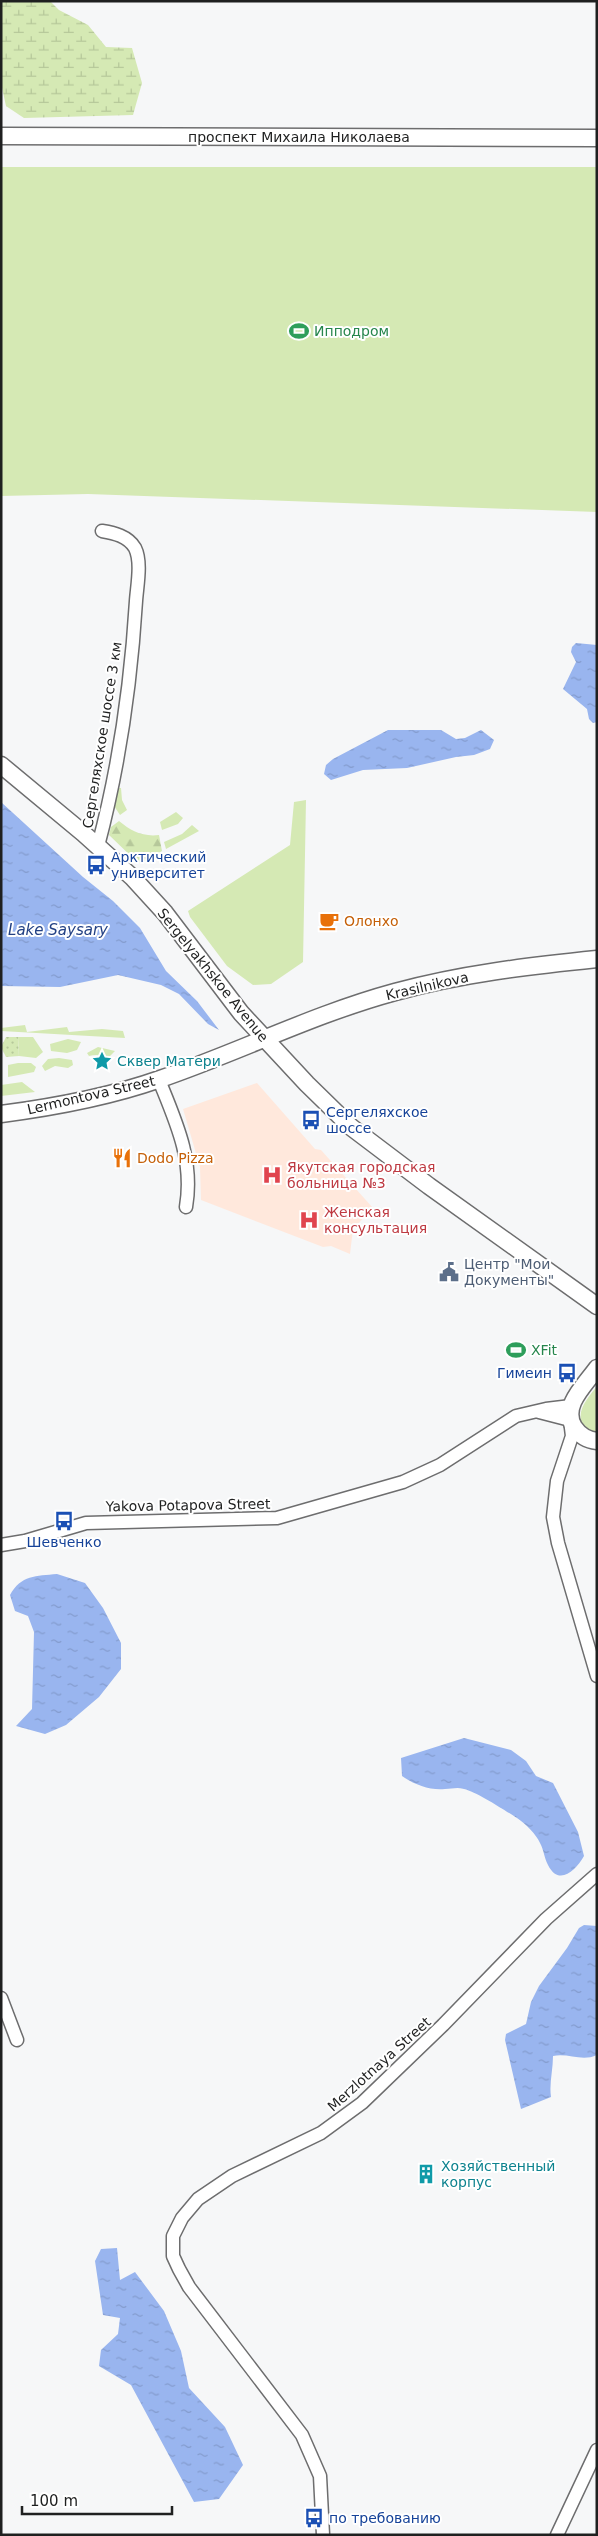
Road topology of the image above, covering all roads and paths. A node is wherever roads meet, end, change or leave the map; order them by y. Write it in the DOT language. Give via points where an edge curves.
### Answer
graph roads {
  1 [pos="1,136"];
  2 [pos="597,138"];
  3 [pos="102,531"];
  4 [pos="1,764"];
  5 [pos="98,846"];
  6 [pos="597,959"];
  7 [pos="265,1040"];
  8 [pos="159,1080"];
  9 [pos="1,1114"];
  10 [pos="186,1207"];
  11 [pos="597,1306"];
  12 [pos="597,1368"];
  13 [pos="570,1413"];
  14 [pos="590,1439"];
  15 [pos="566,1458"];
  16 [pos="1,1546"];
  17 [pos="597,1676"];
  18 [pos="597,1874"];
  19 [pos="1,1998"];
  20 [pos="17,2040"];
  21 [pos="597,2450"];
  22 [pos="323,2535"];
  23 [pos="557,2535"];
  1 -- 2 [label="main road, проспект Михаила Николаева"];
  3 -- 5 [label="street, Сергеляхское шоссе 3 км" via="120,534 135,548 138,564 126,703"];
  4 -- 5 [label="main road, Sergelyakhskoe Avenue"];
  5 -- 7 [label="main road, Sergelyakhskoe Avenue" via="165,913"];
  6 -- 7 [label="main road, Krasilnikova" via="494,972 395,992 292,1026"];
  7 -- 8 [label="main road, Lermontova Street"];
  7 -- 11 [label="main road, Sergelyakhskoe Avenue" via="351,1127"];
  8 -- 9 [label="main road, Lermontova Street" via="54,1106"];
  8 -- 10 [label="street" via="186,1153 189,1187"];
  12 -- 13 [label="main road"];
  13 -- 14 [label="main road"];
  13 -- 15 [label="street" via="572,1436"];
  13 -- 16 [label="street, Yakova Potapova Street" via="535,1411 516,1416 440,1465 403,1482 277,1518 86,1523"];
  14 -- 15 [label="street"];
  15 -- 17 [label="street" via="553,1501 555,1530"];
  18 -- 22 [label="street, Merzlotnaya Street" via="546,1918 362,2103 322,2134 232,2176 198,2199 182,2218 173,2236 173,2256 189,2287 302,2435 314,2458 320,2476"];
  19 -- 20 [label="street"];
  21 -- 23 [label="street"];
}
